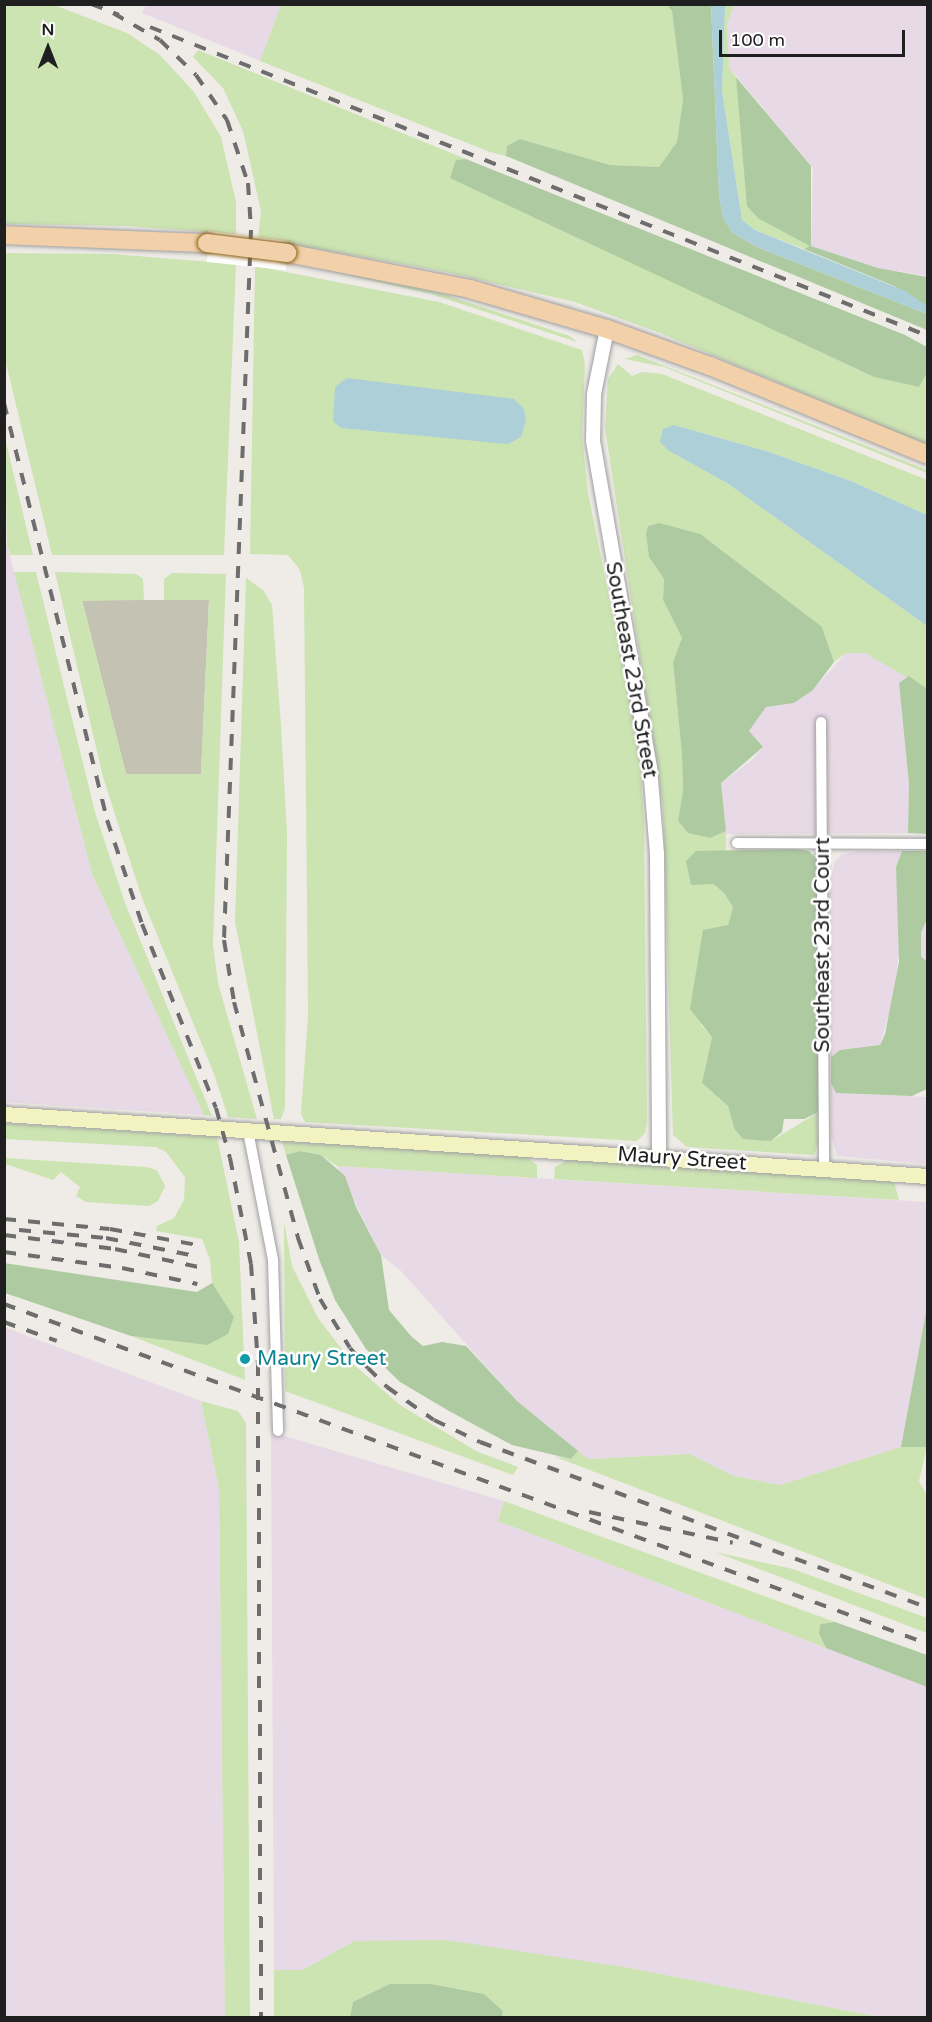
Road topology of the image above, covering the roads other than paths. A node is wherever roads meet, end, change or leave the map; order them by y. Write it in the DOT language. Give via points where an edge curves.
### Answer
graph roads {
  1 [pos="4,234"];
  2 [pos="607,329"];
  3 [pos="927,455"];
  4 [pos="821,722"];
  5 [pos="737,843"];
  6 [pos="823,843"];
  7 [pos="927,844"];
  8 [pos="4,1114"];
  9 [pos="248,1131"];
  10 [pos="659,1157"];
  11 [pos="824,1169"];
  12 [pos="927,1176"];
  13 [pos="278,1431"];
  1 -- 2 [label="main road, bridge" via="207,243 287,253 470,289"];
  2 -- 3 [label="main road" via="710,366"];
  2 -- 10 [label="street, Southeast 23rd Street" via="594,394 593,441 650,766 657,854"];
  4 -- 6 [label="street, Southeast 23rd Court"];
  5 -- 6 [label="street"];
  6 -- 7 [label="street"];
  6 -- 11 [label="street, Southeast 23rd Court"];
  8 -- 9 [label="main road, Maury Street"];
  9 -- 10 [label="main road, Maury Street"];
  9 -- 13 [label="street" via="273,1260"];
  10 -- 11 [label="main road, Maury Street"];
  11 -- 12 [label="main road, Maury Street"];
}
